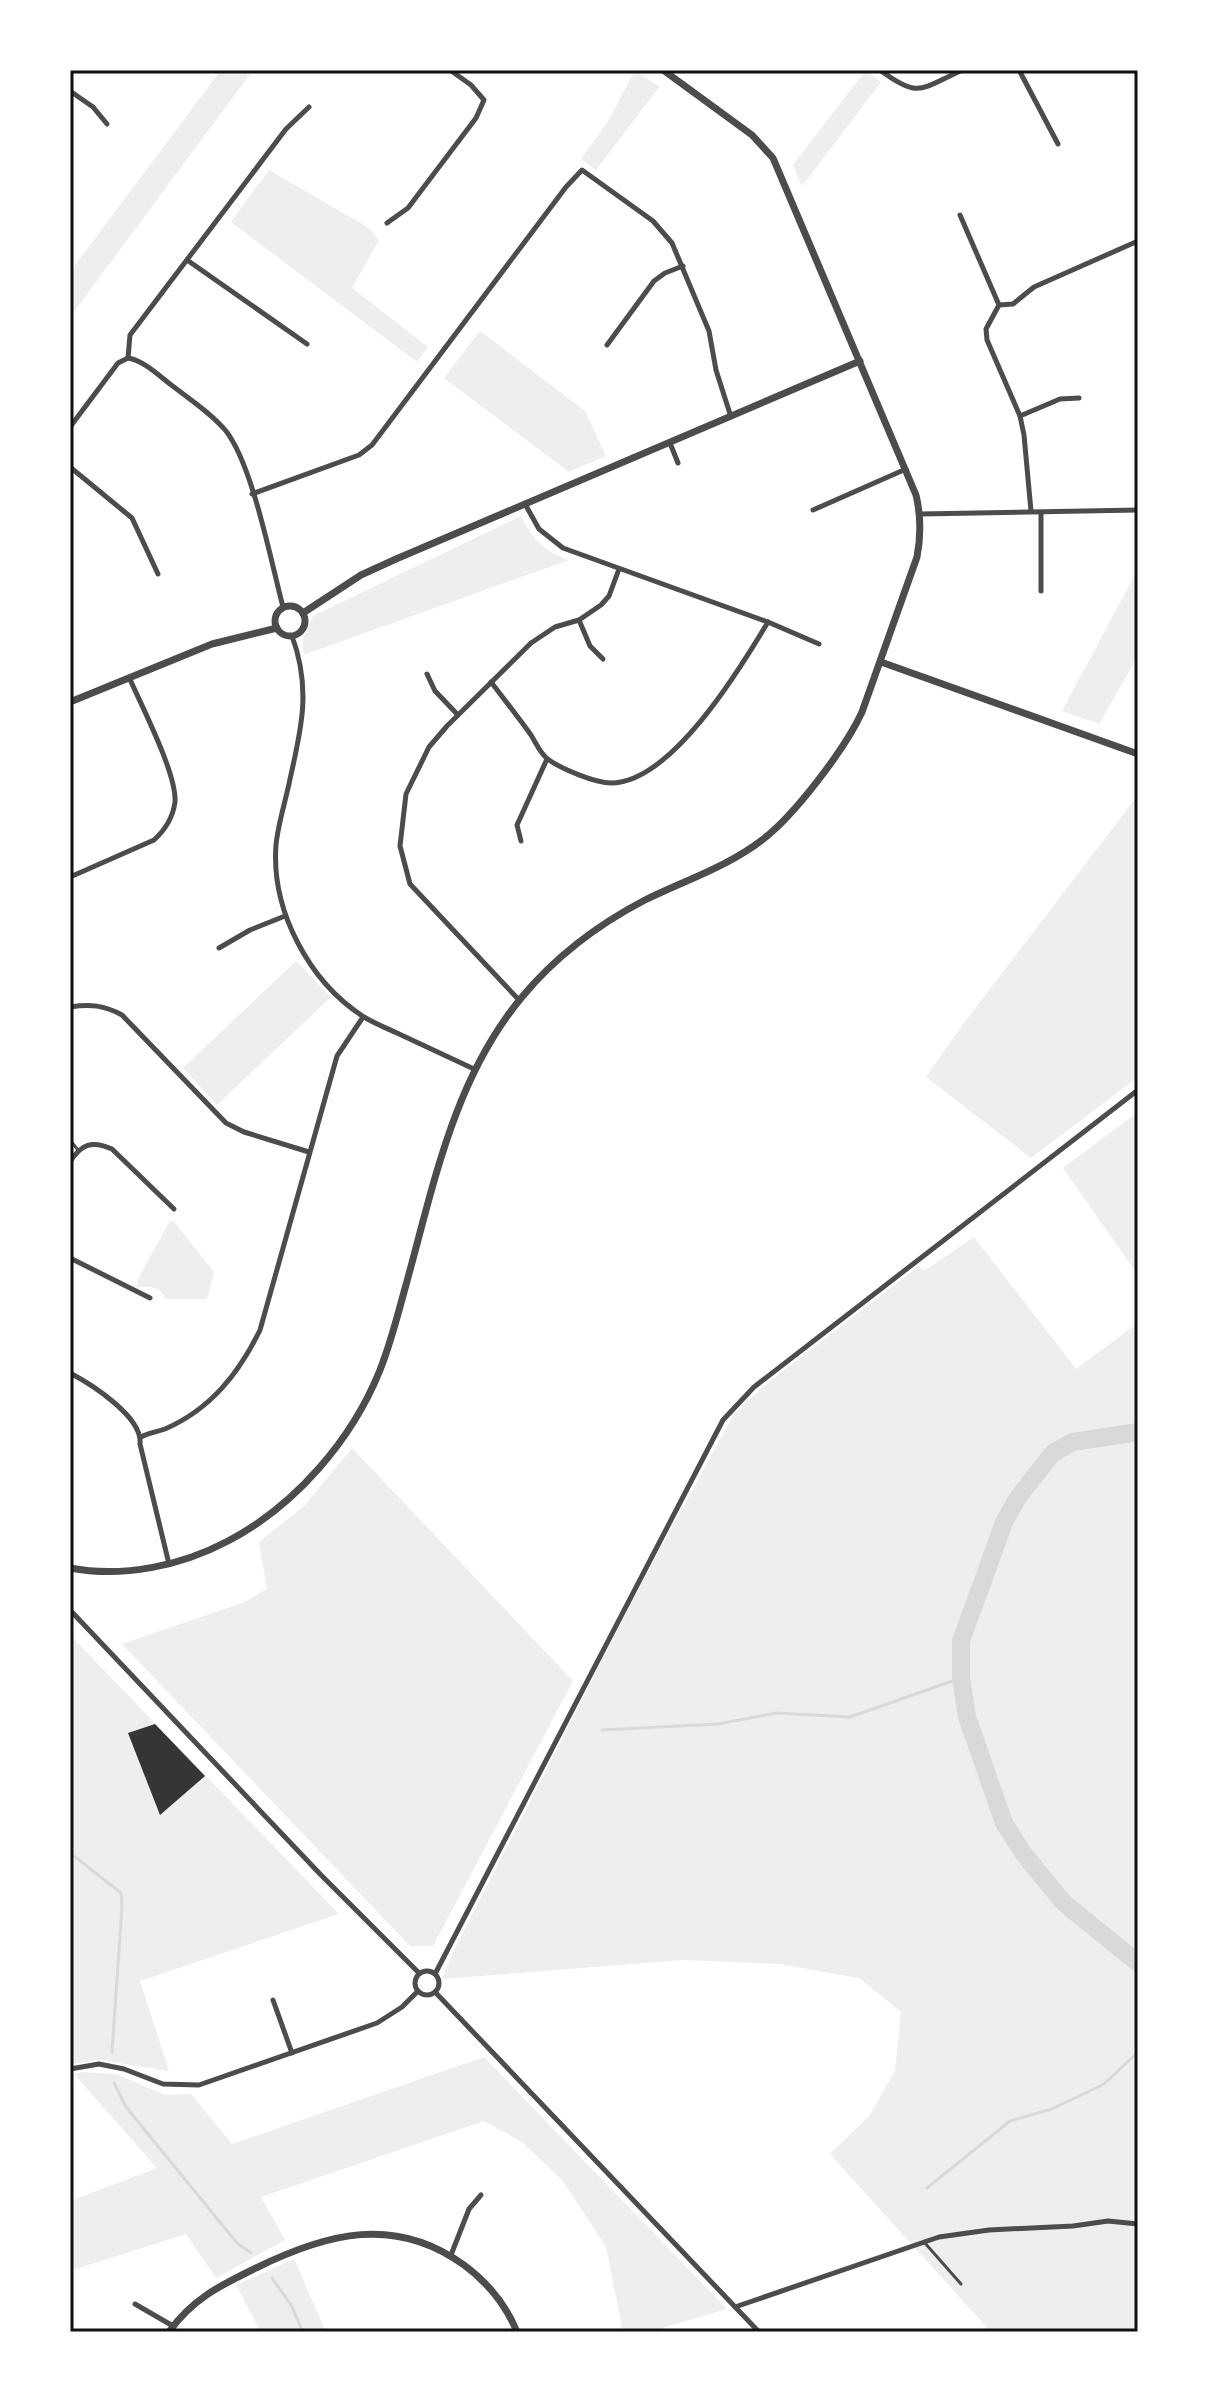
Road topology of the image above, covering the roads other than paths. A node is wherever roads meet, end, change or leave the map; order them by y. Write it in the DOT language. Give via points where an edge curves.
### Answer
graph roads {
  1 [pos="450,70"];
  2 [pos="663,70"];
  3 [pos="880,70"];
  4 [pos="963,70"];
  5 [pos="1019,70"];
  6 [pos="70,91"];
  7 [pos="309,107"];
  8 [pos="107,124"];
  9 [pos="1058,144"];
  10 [pos="960,215"];
  11 [pos="387,223"];
  12 [pos="1138,241"];
  13 [pos="187,260"];
  14 [pos="683,266"];
  15 [pos="999,305"];
  16 [pos="307,344"];
  17 [pos="607,345"];
  18 [pos="128,358"];
  19 [pos="860,361"];
  20 [pos="1079,398"];
  21 [pos="1020,416"];
  22 [pos="731,417"];
  23 [pos="70,427"];
  24 [pos="670,443"];
  25 [pos="678,463"];
  26 [pos="70,467"];
  27 [pos="906,469"];
  28 [pos="252,494"];
  29 [pos="525,504"];
  30 [pos="813,510"];
  31 [pos="1138,510"];
  32 [pos="1031,511"];
  33 [pos="1041,513"];
  34 [pos="920,514"];
  35 [pos="619,569"];
  36 [pos="158,574"];
  37 [pos="1041,591"];
  38 [pos="283,607"];
  39 [pos="303,613"];
  40 [pos="579,620"];
  41 [pos="768,622"];
  42 [pos="277,628"];
  43 [pos="292,636"];
  44 [pos="819,644"];
  45 [pos="603,659"];
  46 [pos="881,662"];
  47 [pos="427,674"];
  48 [pos="129,677"];
  49 [pos="491,682"];
  50 [pos="70,690"];
  51 [pos="72,701"];
  52 [pos="458,715"];
  53 [pos="1138,754"];
  54 [pos="547,759"];
  55 [pos="521,841"];
  56 [pos="70,877"];
  57 [pos="285,916"];
  58 [pos="219,948"];
  59 [pos="519,1000"];
  60 [pos="70,1007"];
  61 [pos="363,1017"];
  62 [pos="474,1069"];
  63 [pos="1138,1090"];
  64 [pos="70,1140"];
  65 [pos="78,1150"];
  66 [pos="309,1152"];
  67 [pos="70,1162"];
  68 [pos="174,1209"];
  69 [pos="70,1258"];
  70 [pos="150,1298"];
  71 [pos="70,1373"];
  72 [pos="141,1437"];
  73 [pos="169,1564"];
  74 [pos="70,1568"];
  75 [pos="70,1610"];
  76 [pos="419,1973"];
  77 [pos="435,1974"];
  78 [pos="418,1991"];
  79 [pos="435,1992"];
  80 [pos="273,2000"];
  81 [pos="292,2053"];
  82 [pos="70,2069"];
  83 [pos="481,2195"];
  84 [pos="1138,2224"];
  85 [pos="924,2242"];
  86 [pos="451,2255"];
  87 [pos="961,2284"];
  88 [pos="135,2304"];
  89 [pos="735,2307"];
  90 [pos="171,2329"];
  91 [pos="517,2332"];
  92 [pos="759,2332"];
  1 -- 11 [label="street" via="484,100 408,208"];
  2 -- 19 [label="street" via="752,135 773,158"];
  3 -- 4 [label="street" via="910,89"];
  5 -- 9 [label="street"];
  6 -- 8 [label="street"];
  7 -- 13 [label="street" via="286,129"];
  10 -- 15 [label="street"];
  12 -- 15 [label="street" via="1034,287 1013,304"];
  13 -- 16 [label="street"];
  13 -- 18 [label="street" via="130,335"];
  14 -- 17 [label="street" via="654,281"];
  14 -- 22 [label="street" via="709,331"];
  14 -- 28 [label="street" via="653,221 582,170 372,445 359,455"];
  15 -- 21 [label="street" via="986,329 987,340"];
  18 -- 23 [label="street" via="118,363"];
  18 -- 28 [label="street" via="217,421 236,447"];
  19 -- 22 [label="street"];
  19 -- 27 [label="street"];
  20 -- 21 [label="street" via="1060,399"];
  21 -- 32 [label="street"];
  22 -- 24 [label="street"];
  24 -- 25 [label="street"];
  24 -- 29 [label="street"];
  26 -- 36 [label="street" via="132,518"];
  27 -- 30 [label="street"];
  27 -- 34 [label="street"];
  28 -- 38 [label="street"];
  29 -- 35 [label="street" via="554,543"];
  29 -- 39 [label="street" via="361,575"];
  31 -- 33 [label="street"];
  32 -- 33 [label="street"];
  32 -- 34 [label="street"];
  33 -- 37 [label="street"];
  34 -- 46 [label="street" via="917,557"];
  35 -- 40 [label="street" via="609,596"];
  35 -- 41 [label="street"];
  38 -- 39 [label="street" via="294,606"];
  38 -- 42 [label="street" via="275,617"];
  39 -- 43 [label="street" via="304,627"];
  40 -- 45 [label="street" via="590,646"];
  40 -- 49 [label="street" via="555,627 531,643"];
  41 -- 44 [label="street"];
  41 -- 54 [label="street" via="746,660 669,756 628,780 610,783"];
  42 -- 43 [label="street"];
  42 -- 48 [label="street" via="212,644"];
  43 -- 57 [label="street" via="304,701 276,845"];
  46 -- 53 [label="street"];
  46 -- 59 [label="street" via="855,729 774,830 734,858 599,927 559,957"];
  47 -- 52 [label="street"];
  48 -- 51 [label="street"];
  48 -- 56 [label="street" via="173,781 175,802 163,832 154,840"];
  49 -- 52 [label="street"];
  49 -- 54 [label="street"];
  50 -- 51 [label="street"];
  52 -- 59 [label="street" via="429,747 406,794 402,857 410,884"];
  54 -- 55 [label="street" via="517,825"];
  57 -- 58 [label="street"];
  57 -- 61 [label="street" via="311,964"];
  59 -- 62 [label="street"];
  60 -- 66 [label="street" via="89,1004 122,1015 226,1123"];
  61 -- 62 [label="street"];
  61 -- 66 [label="street" via="337,1056"];
  62 -- 73 [label="street" via="449,1130 381,1367 353,1422 298,1490 269,1515 221,1545"];
  63 -- 77 [label="street" via="754,1387 723,1420"];
  64 -- 65 [label="lane"];
  65 -- 67 [label="street"];
  65 -- 68 [label="street" via="99,1143 112,1149"];
  66 -- 72 [label="street" via="260,1330 248,1356 203,1407"];
  69 -- 70 [label="street"];
  71 -- 72 [label="street" via="123,1411"];
  72 -- 73 [label="street"];
  73 -- 74 [label="street" via="116,1572"];
  75 -- 76 [label="street"];
  76 -- 77 [label="street"];
  76 -- 78 [label="street"];
  77 -- 79 [label="street"];
  78 -- 79 [label="street"];
  78 -- 81 [label="street" via="377,2023"];
  79 -- 89 [label="street"];
  80 -- 81 [label="street"];
  81 -- 82 [label="street" via="199,2085 163,2084 99,2064"];
  83 -- 86 [label="street" via="469,2209"];
  84 -- 85 [label="street" via="1108,2221 989,2230"];
  85 -- 87 [label="lane"];
  85 -- 89 [label="street"];
  86 -- 90 [label="street" via="391,2235 332,2238 216,2287"];
  86 -- 91 [label="street" via="490,2289"];
  88 -- 90 [label="street"];
  89 -- 92 [label="street"];
}
